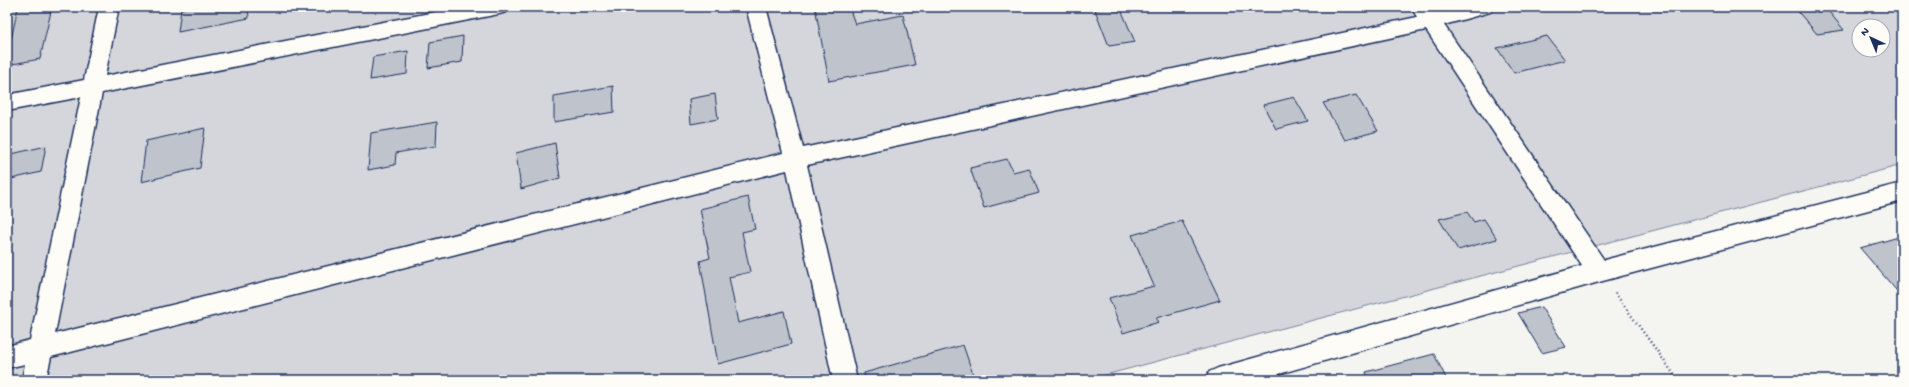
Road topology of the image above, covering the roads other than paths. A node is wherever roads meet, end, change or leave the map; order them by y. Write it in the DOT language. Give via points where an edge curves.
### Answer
graph roads {
  1 [pos="109,7"];
  2 [pos="499,7"];
  3 [pos="756,7"];
  4 [pos="1483,7"];
  5 [pos="1426,14"];
  6 [pos="94,86"];
  7 [pos="7,103"];
  8 [pos="795,159"];
  9 [pos="1902,192"];
  10 [pos="1599,272"];
  11 [pos="41,349"];
  12 [pos="7,357"];
  13 [pos="34,380"];
  14 [pos="845,380"];
  15 [pos="1218,380"];
  1 -- 6 [label="street"];
  2 -- 6 [label="street"];
  3 -- 8 [label="street"];
  4 -- 5 [label="street"];
  5 -- 8 [label="street"];
  5 -- 10 [label="street"];
  6 -- 7 [label="street"];
  6 -- 11 [label="street"];
  8 -- 11 [label="street"];
  8 -- 14 [label="street"];
  9 -- 10 [label="street"];
  10 -- 15 [label="street"];
  11 -- 12 [label="street"];
  11 -- 13 [label="street"];
}
